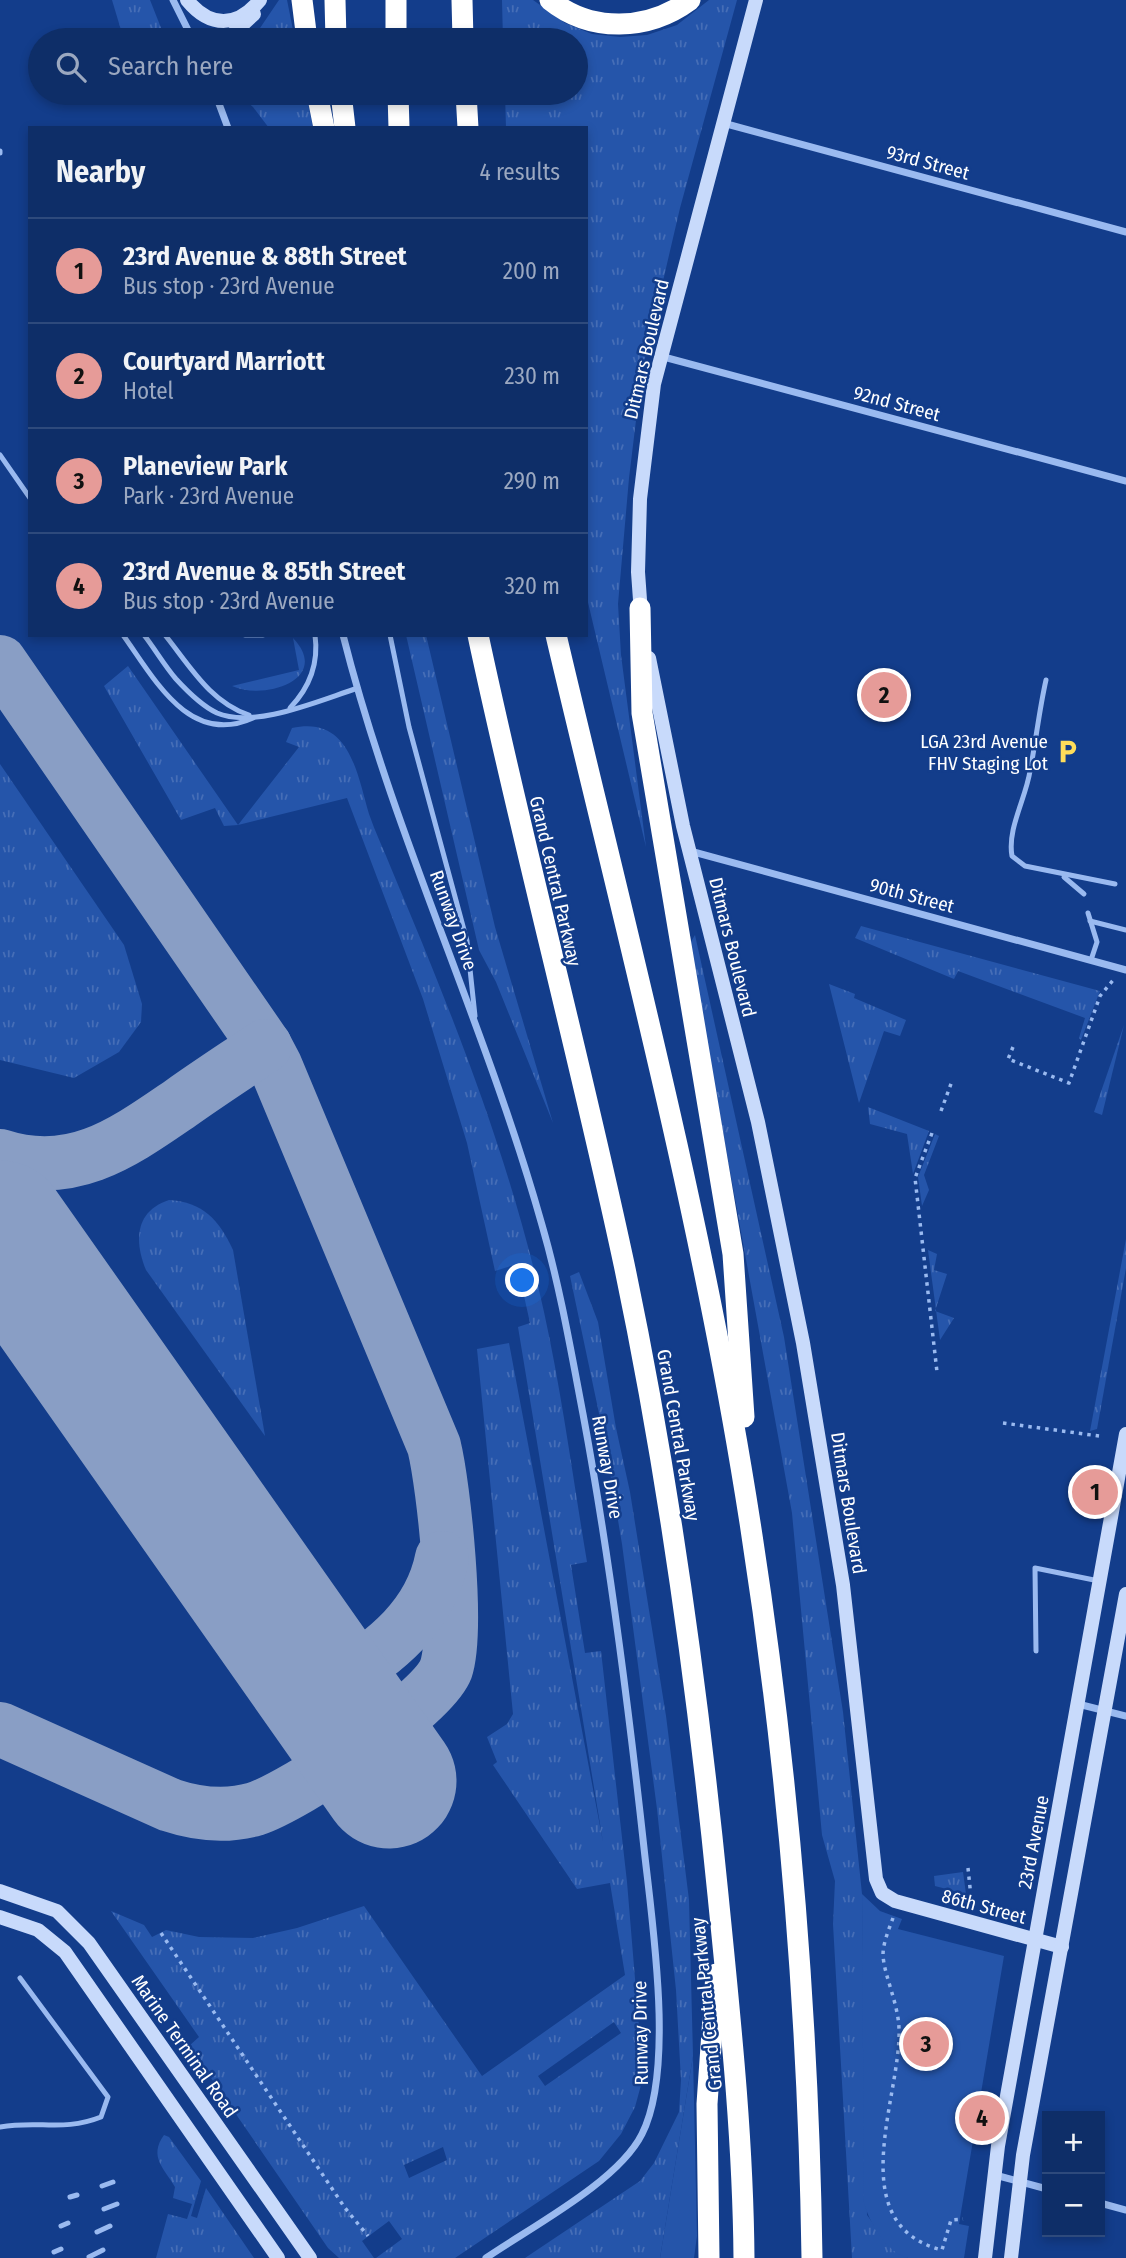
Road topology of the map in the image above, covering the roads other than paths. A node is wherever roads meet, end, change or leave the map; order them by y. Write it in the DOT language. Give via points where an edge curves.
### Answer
graph roads {
  1 [pos="173,0"];
  2 [pos="187,0"];
  3 [pos="261,0"];
  4 [pos="302,0"];
  5 [pos="335,0"];
  6 [pos="396,0"];
  7 [pos="462,0"];
  8 [pos="550,0"];
  9 [pos="690,0"];
  10 [pos="756,0"];
  11 [pos="187,28"];
  12 [pos="242,28"];
  13 [pos="306,28"];
  14 [pos="336,28"];
  15 [pos="396,28"];
  16 [pos="463,28"];
  17 [pos="219,105"];
  18 [pos="319,105"];
  19 [pos="342,105"];
  20 [pos="398,105"];
  21 [pos="467,105"];
  22 [pos="723,123"];
  23 [pos="227,126"];
  24 [pos="324,126"];
  25 [pos="345,126"];
  26 [pos="399,126"];
  27 [pos="468,126"];
  28 [pos="1126,232"];
  29 [pos="660,356"];
  30 [pos="0,455"];
  31 [pos="1126,481"];
  32 [pos="28,495"];
  33 [pos="640,608"];
  34 [pos="124,637"];
  35 [pos="145,637"];
  36 [pos="167,637"];
  37 [pos="315,637"];
  38 [pos="344,637"];
  39 [pos="390,637"];
  40 [pos="468,637"];
  41 [pos="478,637"];
  42 [pos="556,637"];
  43 [pos="1046,680"];
  44 [pos="358,688"];
  45 [pos="288,710"];
  46 [pos="495,712"];
  47 [pos="255,717"];
  48 [pos="690,851"];
  49 [pos="1061,875"];
  50 [pos="1115,884"];
  51 [pos="1084,894"];
  52 [pos="1088,913"];
  53 [pos="1090,920"];
  54 [pos="1126,930"];
  55 [pos="1091,960"];
  56 [pos="1124,969"];
  57 [pos="475,1019"];
  58 [pos="1126,1434"];
  59 [pos="1123,1470"];
  60 [pos="752,1537"];
  61 [pos="1100,1581"];
  62 [pos="1126,1594"];
  63 [pos="1036,1651"];
  64 [pos="1078,1704"];
  65 [pos="1105,1711"];
  66 [pos="1126,1716"];
  67 [pos="0,1891"];
  68 [pos="894,1909"];
  69 [pos="720,1916"];
  70 [pos="0,1917"];
  71 [pos="1035,1940"];
  72 [pos="1062,1947"];
  73 [pos="20,1978"];
  74 [pos="198,2099"];
  75 [pos="178,2113"];
  76 [pos="0,2127"];
  77 [pos="995,2174"];
  78 [pos="113,2182"];
  79 [pos="1020,2182"];
  80 [pos="102,2186"];
  81 [pos="1042,2188"];
  82 [pos="77,2194"];
  83 [pos="70,2197"];
  84 [pos="117,2204"];
  85 [pos="1105,2204"];
  86 [pos="104,2209"];
  87 [pos="1126,2210"];
  88 [pos="68,2223"];
  89 [pos="61,2226"];
  90 [pos="110,2226"];
  91 [pos="97,2232"];
  92 [pos="61,2249"];
  93 [pos="103,2250"];
  94 [pos="54,2252"];
  95 [pos="89,2257"];
  96 [pos="278,2258"];
  97 [pos="310,2258"];
  98 [pos="486,2258"];
  99 [pos="709,2258"];
  100 [pos="744,2258"];
  101 [pos="812,2258"];
  102 [pos="985,2258"];
  103 [pos="1011,2258"];
  1 -- 11 [label="street"];
  2 -- 3 [label="street" via="202,15 220,23 236,20"];
  3 -- 12 [label="street"];
  4 -- 13 [label="highway"];
  5 -- 14 [label="highway"];
  6 -- 15 [label="highway"];
  7 -- 16 [label="highway"];
  8 -- 9 [label="highway" via="578,17 618,24 647,22"];
  10 -- 22 [label="street, Ditmars Boulevard"];
  17 -- 23 [label="street"];
  18 -- 24 [label="highway"];
  19 -- 25 [label="highway"];
  20 -- 26 [label="highway"];
  21 -- 27 [label="highway"];
  22 -- 28 [label="street, 93rd Street"];
  22 -- 29 [label="street, Ditmars Boulevard"];
  29 -- 31 [label="street, 92nd Street"];
  29 -- 33 [label="street, Ditmars Boulevard" via="640,499"];
  30 -- 32 [label="lane"];
  33 -- 48 [label="street, Ditmars Boulevard"];
  33 -- 60 [label="highway" via="642,713 733,1254"];
  34 -- 47 [label="lane" via="159,687 186,713 208,724 227,726"];
  35 -- 47 [label="lane" via="175,677 205,705 234,718"];
  36 -- 47 [label="lane" via="206,689 235,711"];
  37 -- 45 [label="lane" via="314,671"];
  38 -- 44 [label="street, Runway Drive"];
  39 -- 57 [label="lane" via="409,727 467,942"];
  40 -- 46 [label="highway"];
  41 -- 46 [label="highway, Grand Central Parkway"];
  42 -- 60 [label="highway" via="696,1236"];
  43 -- 49 [label="lane" via="1011,852 1019,863"];
  44 -- 45 [label="lane"];
  44 -- 57 [label="street, Runway Drive" via="446,951"];
  45 -- 47 [label="lane"];
  46 -- 69 [label="highway, Grand Central Parkway" via="604,1175 645,1371 684,1602"];
  48 -- 55 [label="street, 90th Street"];
  48 -- 68 [label="street, Ditmars Boulevard" via="758,1122 788,1268 843,1585 876,1879"];
  49 -- 50 [label="lane"];
  49 -- 51 [label="lane"];
  52 -- 53 [label="lane"];
  53 -- 54 [label="lane"];
  53 -- 55 [label="lane" via="1097,942"];
  55 -- 56 [label="street, 90th Street"];
  57 -- 98 [label="street, Runway Drive" via="543,1228 588,1439 631,1727 659,2053 653,2108 623,2162"];
  58 -- 59 [label="street, 23rd Avenue"];
  59 -- 61 [label="street, 23rd Avenue"];
  60 -- 101 [label="highway" via="796,1903"];
  61 -- 63 [label="lane" via="1035,1567"];
  61 -- 64 [label="street, 23rd Avenue"];
  62 -- 65 [label="street"];
  64 -- 65 [label="street"];
  64 -- 71 [label="street, 23rd Avenue"];
  65 -- 66 [label="street"];
  65 -- 72 [label="street"];
  67 -- 74 [label="street, Marine Terminal Road" via="47,1906 74,1925"];
  68 -- 71 [label="street, 86th Street" via="974,1923"];
  69 -- 99 [label="highway" via="707,2104"];
  69 -- 100 [label="highway, Grand Central Parkway" via="739,2099"];
  70 -- 75 [label="street" via="38,1930 65,1952"];
  71 -- 72 [label="street, 86th Street"];
  71 -- 77 [label="street, 23rd Avenue"];
  72 -- 79 [label="street"];
  73 -- 76 [label="lane" via="108,2097 101,2117 77,2126 19,2123"];
  74 -- 75 [label="street"];
  74 -- 97 [label="street, Marine Terminal Road"];
  75 -- 96 [label="street"];
  77 -- 79 [label="street"];
  77 -- 102 [label="street, 23rd Avenue"];
  78 -- 80 [label="lane"];
  79 -- 81 [label="street"];
  79 -- 103 [label="street"];
  82 -- 83 [label="lane"];
  84 -- 86 [label="lane"];
  85 -- 87 [label="street"];
  88 -- 89 [label="lane"];
  90 -- 91 [label="lane"];
  92 -- 94 [label="lane"];
  93 -- 95 [label="lane"];
}
